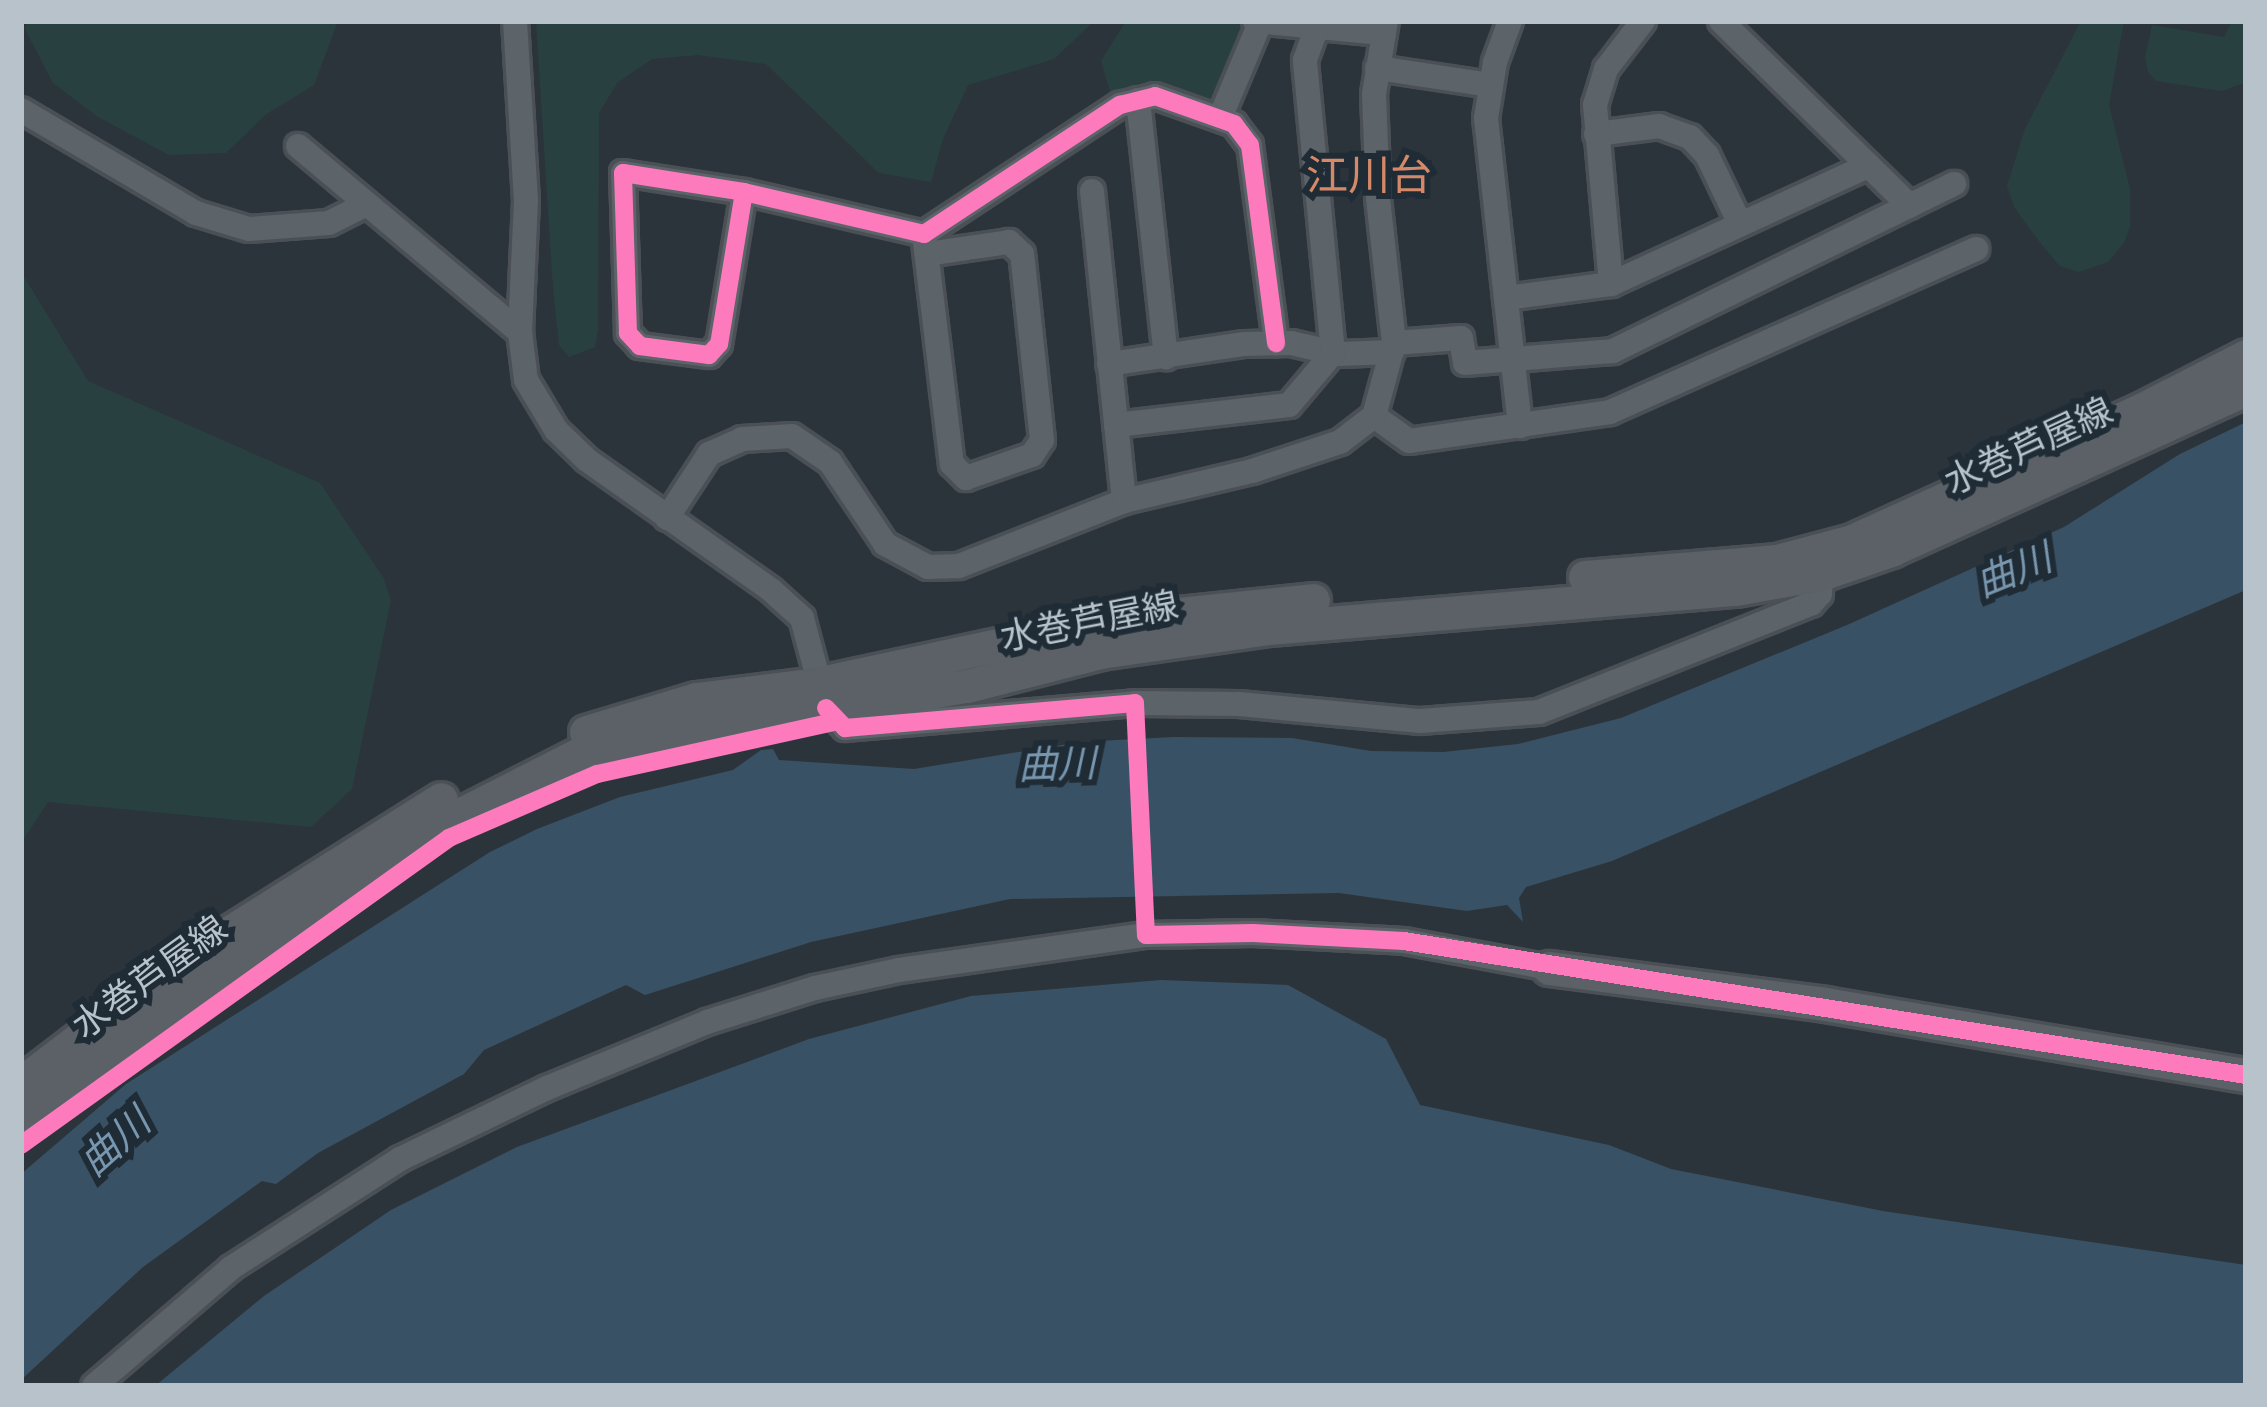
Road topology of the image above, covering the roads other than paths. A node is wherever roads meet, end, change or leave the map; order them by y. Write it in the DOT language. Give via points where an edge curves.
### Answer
graph roads {
  1 [pos="515,21"];
  2 [pos="1510,21"];
  3 [pos="1643,21"];
  4 [pos="1721,21"];
  5 [pos="1257,23"];
  6 [pos="1318,25"];
  7 [pos="1383,27"];
  8 [pos="1377,68"];
  9 [pos="1491,86"];
  10 [pos="1138,100"];
  11 [pos="21,110"];
  12 [pos="1220,118"];
  13 [pos="1596,134"];
  14 [pos="298,146"];
  15 [pos="1868,166"];
  16 [pos="1954,184"];
  17 [pos="1092,190"];
  18 [pos="744,192"];
  19 [pos="365,205"];
  20 [pos="1910,206"];
  21 [pos="1740,224"];
  22 [pos="926,244"];
  23 [pos="1976,249"];
  24 [pos="1611,284"];
  25 [pos="1505,298"];
  26 [pos="520,332"];
  27 [pos="1276,343"];
  28 [pos="1393,348"];
  29 [pos="1334,353"];
  30 [pos="2246,356"];
  31 [pos="1166,357"];
  32 [pos="1513,360"];
  33 [pos="1109,364"];
  34 [pos="2246,389"];
  35 [pos="1374,416"];
  36 [pos="1116,425"];
  37 [pos="1520,426"];
  38 [pos="1124,501"];
  39 [pos="667,518"];
  40 [pos="1821,574"];
  41 [pos="823,695"];
  42 [pos="1549,968"];
  43 [pos="2246,1075"];
  44 [pos="21,1083"];
  45 [pos="21,1116"];
  46 [pos="94,1386"];
  1 -- 26 [label="street" via="526,200"];
  2 -- 9 [label="street"];
  3 -- 13 [label="street" via="1606,69"];
  4 -- 15 [label="street"];
  5 -- 6 [label="street"];
  5 -- 12 [label="street"];
  6 -- 7 [label="street"];
  6 -- 29 [label="street" via="1306,60"];
  7 -- 8 [label="street"];
  8 -- 9 [label="street"];
  8 -- 28 [label="street" via="1378,198"];
  9 -- 25 [label="street" via="1486,118"];
  10 -- 12 [label="street" via="1155,96"];
  10 -- 22 [label="street" via="1105,114"];
  10 -- 31 [label="street"];
  11 -- 19 [label="street" via="196,213 249,229 329,223"];
  12 -- 27 [label="street" via="1250,146"];
  13 -- 21 [label="street" via="1659,126 1690,137"];
  13 -- 24 [label="street"];
  14 -- 19 [label="street"];
  15 -- 20 [label="street"];
  15 -- 21 [label="street"];
  16 -- 20 [label="street"];
  17 -- 33 [label="street"];
  18 -- 18 [label="street" via="623,173 628,333 640,346 709,355 718,344"];
  18 -- 22 [label="street"];
  19 -- 26 [label="street"];
  20 -- 32 [label="street" via="1613,351"];
  21 -- 24 [label="street"];
  22 -- 22 [label="street" via="1009,242 1022,254 1042,440 1032,455 966,478 952,464"];
  23 -- 37 [label="street" via="1664,392 1610,412"];
  24 -- 25 [label="street"];
  25 -- 32 [label="street"];
  26 -- 39 [label="street" via="526,380 556,430"];
  27 -- 29 [label="street"];
  27 -- 31 [label="street"];
  28 -- 29 [label="street"];
  28 -- 32 [label="street" via="1461,338 1465,364"];
  28 -- 35 [label="street"];
  29 -- 36 [label="street" via="1289,405"];
  30 -- 41 [label="main road, 水巻芦屋線" via="1852,541 1777,561 1110,621"];
  31 -- 33 [label="street"];
  32 -- 37 [label="street"];
  33 -- 36 [label="street"];
  34 -- 40 [label="main road, 水巻芦屋線"];
  35 -- 37 [label="street" via="1409,441"];
  35 -- 38 [label="street" via="1322,450"];
  36 -- 38 [label="street"];
  38 -- 39 [label="street" via="959,566 928,567 885,544 830,462 808,444 769,435 709,454"];
  39 -- 41 [label="street" via="802,619"];
  40 -- 41 [label="main road, 水巻芦屋線" via="1735,589 1269,628 1100,652 967,686"];
  40 -- 41 [label="street" via="1820,594 1784,616 1603,690 1491,719 1135,703 845,728"];
  41 -- 44 [label="main road, 水巻芦屋線" via="696,699 502,764 165,974"];
  41 -- 45 [label="main road, 水巻芦屋線" via="585,751 512,784 269,937"];
  42 -- 43 [label="main road" via="1885,1013"];
  42 -- 46 [label="street" via="1404,941 1146,935 878,975 707,1022 400,1159 231,1268"];
}
